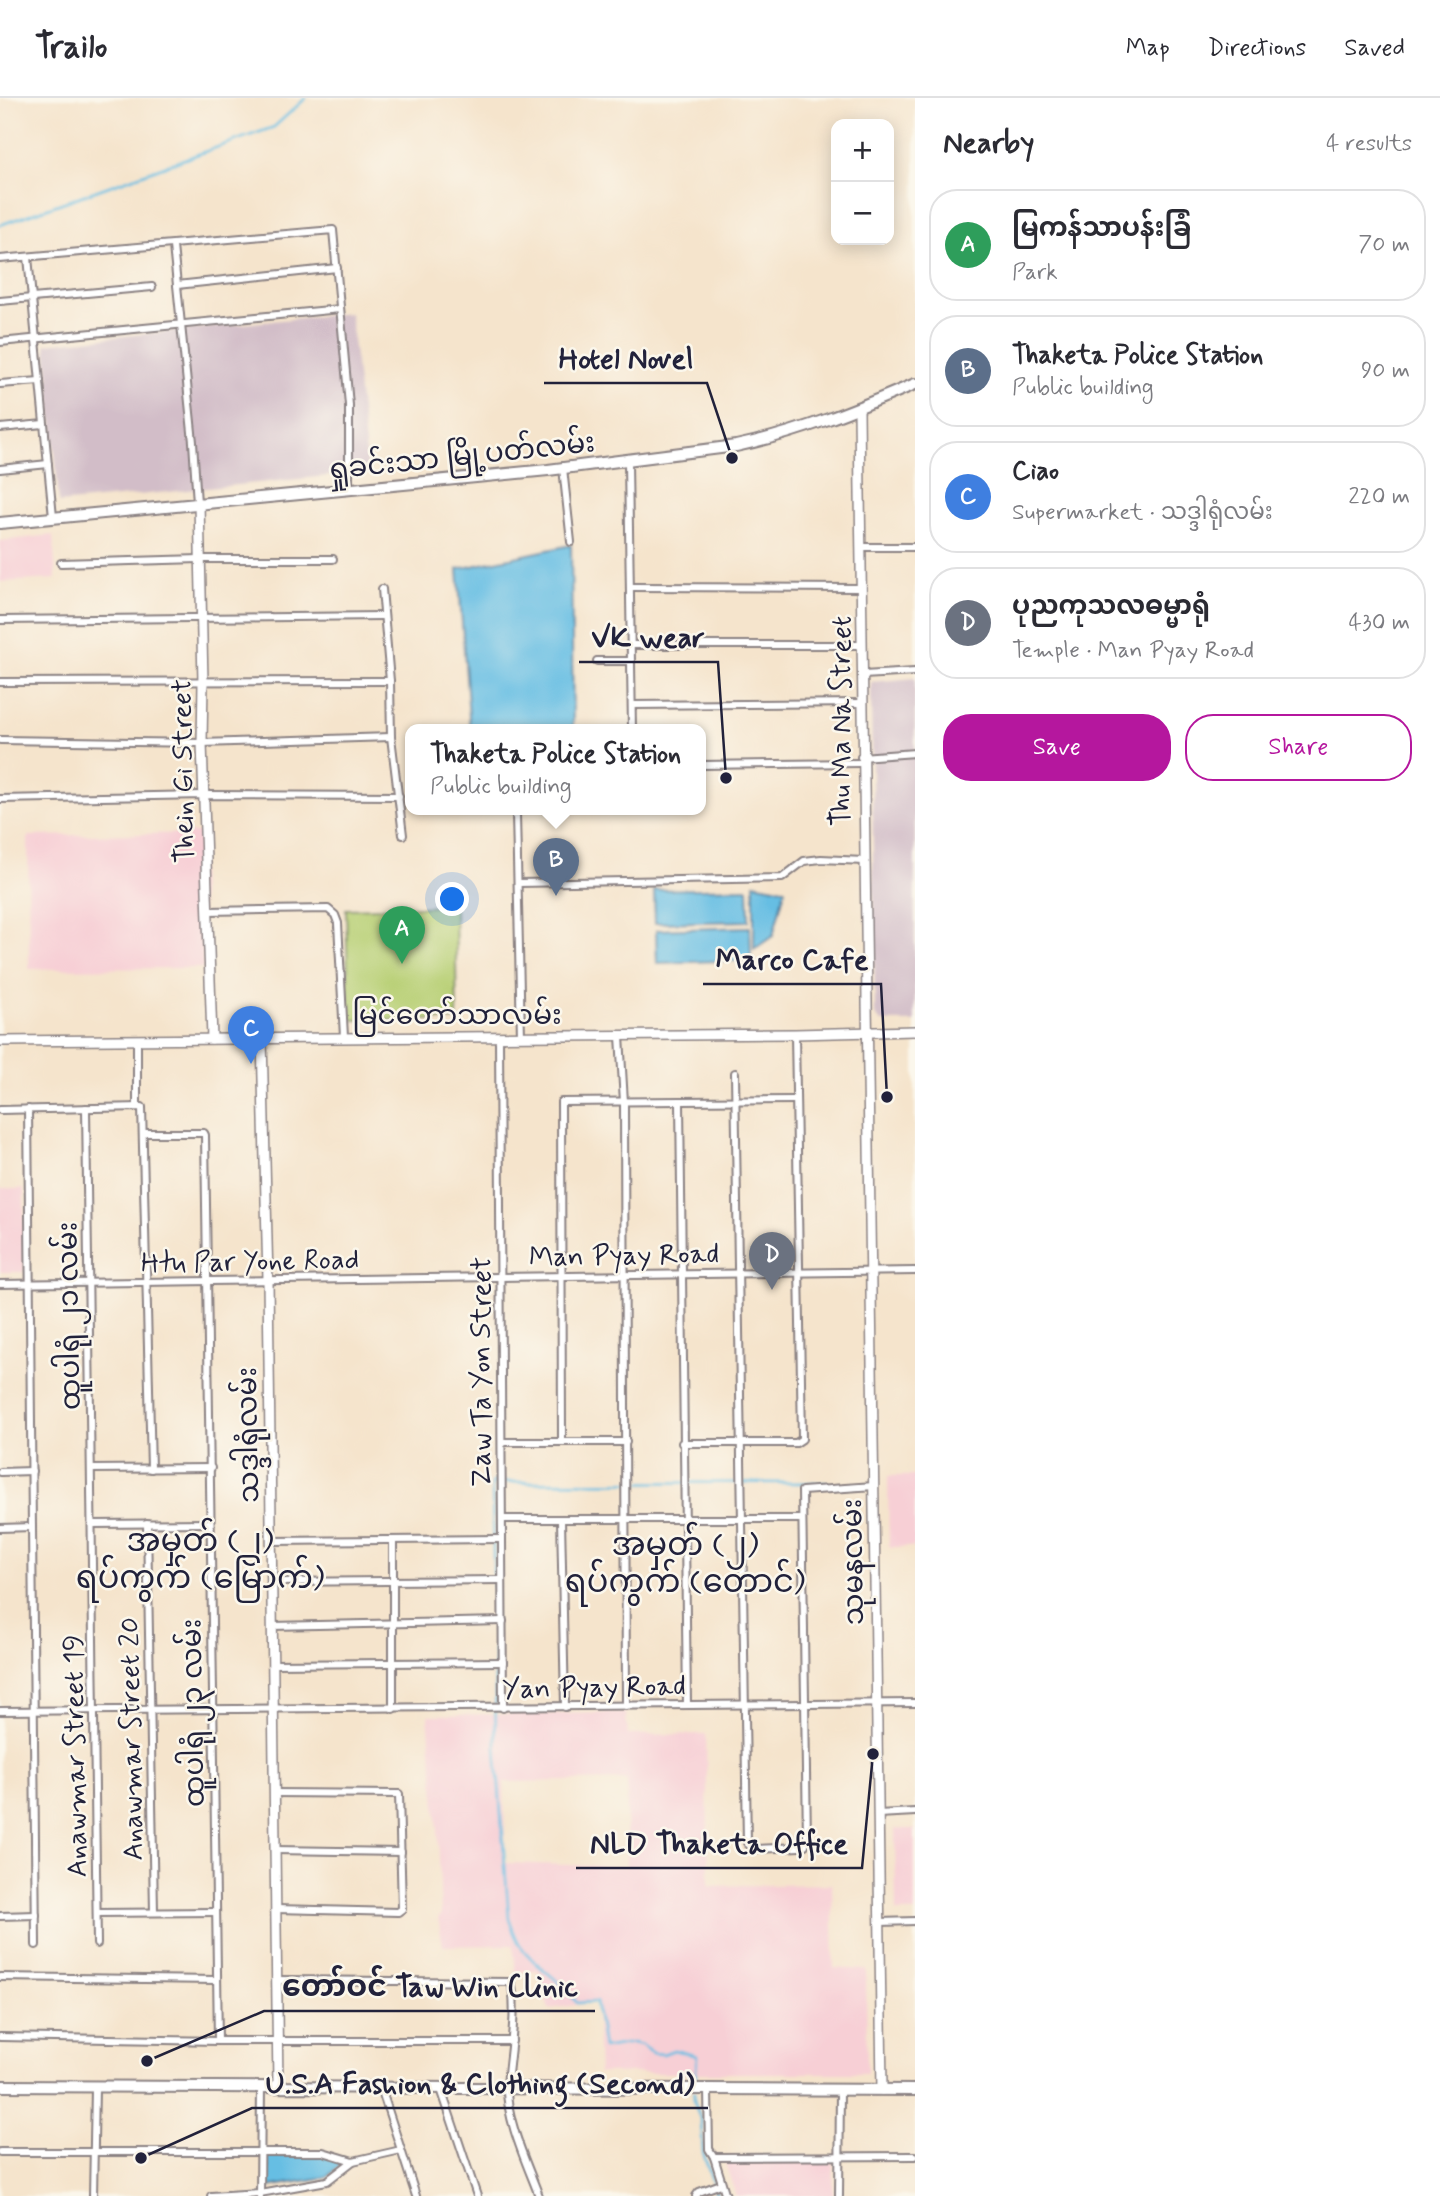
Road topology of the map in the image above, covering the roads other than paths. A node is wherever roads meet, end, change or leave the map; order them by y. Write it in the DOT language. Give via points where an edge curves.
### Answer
graph roads {
  1 [pos="173,246"];
  2 [pos="28,257"];
  3 [pos="0,259"];
  4 [pos="337,268"];
  5 [pos="177,285"];
  6 [pos="152,287"];
  7 [pos="32,298"];
  8 [pos="0,301"];
  9 [pos="340,309"];
  10 [pos="181,324"];
  11 [pos="36,338"];
  12 [pos="0,342"];
  13 [pos="40,381"];
  14 [pos="0,384"];
  15 [pos="915,384"];
  16 [pos="859,408"];
  17 [pos="44,424"];
  18 [pos="0,428"];
  19 [pos="628,461"];
  20 [pos="48,464"];
  21 [pos="564,468"];
  22 [pos="0,469"];
  23 [pos="349,489"];
  24 [pos="198,503"];
  25 [pos="53,517"];
  26 [pos="0,523"];
  27 [pos="572,542"];
  28 [pos="860,547"];
  29 [pos="915,547"];
  30 [pos="200,559"];
  31 [pos="333,559"];
  32 [pos="61,563"];
  33 [pos="630,587"];
  34 [pos="861,588"];
  35 [pos="382,589"];
  36 [pos="384,616"];
  37 [pos="0,620"];
  38 [pos="202,620"];
  39 [pos="631,645"];
  40 [pos="862,645"];
  41 [pos="597,661"];
  42 [pos="631,661"];
  43 [pos="915,672"];
  44 [pos="863,675"];
  45 [pos="390,681"];
  46 [pos="0,682"];
  47 [pos="203,682"];
  48 [pos="863,703"];
  49 [pos="632,705"];
  50 [pos="632,724"];
  51 [pos="391,737"];
  52 [pos="0,740"];
  53 [pos="202,743"];
  54 [pos="915,753"];
  55 [pos="861,760"];
  56 [pos="706,765"];
  57 [pos="204,795"];
  58 [pos="399,796"];
  59 [pos="0,799"];
  60 [pos="516,815"];
  61 [pos="403,835"];
  62 [pos="864,862"];
  63 [pos="519,883"];
  64 [pos="208,911"];
  65 [pos="915,1031"];
  66 [pos="867,1033"];
  67 [pos="794,1034"];
  68 [pos="620,1036"];
  69 [pos="344,1037"];
  70 [pos="499,1037"];
  71 [pos="521,1037"];
  72 [pos="212,1039"];
  73 [pos="262,1039"];
  74 [pos="137,1040"];
  75 [pos="0,1041"];
  76 [pos="736,1073"];
  77 [pos="796,1100"];
  78 [pos="624,1102"];
  79 [pos="680,1102"];
  80 [pos="736,1102"];
  81 [pos="140,1107"];
  82 [pos="86,1108"];
  83 [pos="28,1109"];
  84 [pos="0,1110"];
  85 [pos="143,1133"];
  86 [pos="915,1271"];
  87 [pos="798,1272"];
  88 [pos="871,1272"];
  89 [pos="740,1273"];
  90 [pos="682,1274"];
  91 [pos="625,1275"];
  92 [pos="561,1276"];
  93 [pos="501,1277"];
  94 [pos="268,1280"];
  95 [pos="208,1281"];
  96 [pos="147,1282"];
  97 [pos="88,1283"];
  98 [pos="0,1284"];
  99 [pos="30,1284"];
  100 [pos="502,1442"];
  101 [pos="562,1442"];
  102 [pos="626,1442"];
  103 [pos="682,1443"];
  104 [pos="741,1443"];
  105 [pos="211,1468"];
  106 [pos="91,1469"];
  107 [pos="151,1469"];
  108 [pos="32,1471"];
  109 [pos="0,1472"];
  110 [pos="874,1486"];
  111 [pos="741,1518"];
  112 [pos="502,1519"];
  113 [pos="561,1519"];
  114 [pos="626,1519"];
  115 [pos="684,1519"];
  116 [pos="802,1519"];
  117 [pos="147,1523"];
  118 [pos="210,1523"];
  119 [pos="92,1524"];
  120 [pos="32,1527"];
  121 [pos="0,1528"];
  122 [pos="502,1539"];
  123 [pos="393,1540"];
  124 [pos="271,1541"];
  125 [pos="502,1580"];
  126 [pos="393,1581"];
  127 [pos="272,1582"];
  128 [pos="503,1621"];
  129 [pos="393,1625"];
  130 [pos="272,1626"];
  131 [pos="503,1662"];
  132 [pos="392,1663"];
  133 [pos="273,1664"];
  134 [pos="877,1703"];
  135 [pos="915,1703"];
  136 [pos="745,1704"];
  137 [pos="805,1704"];
  138 [pos="626,1706"];
  139 [pos="687,1706"];
  140 [pos="565,1707"];
  141 [pos="503,1708"];
  142 [pos="393,1709"];
  143 [pos="94,1710"];
  144 [pos="151,1710"];
  145 [pos="215,1710"];
  146 [pos="273,1710"];
  147 [pos="0,1711"];
  148 [pos="34,1711"];
  149 [pos="274,1793"];
  150 [pos="915,1812"];
  151 [pos="878,1814"];
  152 [pos="275,1850"];
  153 [pos="401,1852"];
  154 [pos="276,1909"];
  155 [pos="154,1912"];
  156 [pos="216,1912"];
  157 [pos="97,1913"];
  158 [pos="36,1915"];
  159 [pos="0,1916"];
  160 [pos="915,1921"];
  161 [pos="880,1922"];
  162 [pos="97,1944"];
  163 [pos="36,1945"];
  164 [pos="0,1977"];
  165 [pos="216,1980"];
  166 [pos="276,1980"];
  167 [pos="0,2037"];
  168 [pos="218,2040"];
  169 [pos="277,2041"];
  170 [pos="512,2041"];
  171 [pos="0,2086"];
  172 [pos="261,2086"];
  173 [pos="278,2087"];
  174 [pos="95,2088"];
  175 [pos="381,2088"];
  176 [pos="441,2089"];
  177 [pos="507,2089"];
  178 [pos="708,2090"];
  179 [pos="882,2090"];
  180 [pos="915,2090"];
  181 [pos="840,2091"];
  182 [pos="401,2150"];
  183 [pos="0,2152"];
  184 [pos="94,2152"];
  185 [pos="259,2152"];
  186 [pos="915,2156"];
  187 [pos="714,2157"];
  188 [pos="840,2157"];
  189 [pos="353,2161"];
  190 [pos="718,2185"];
  191 [pos="697,2194"];
  192 [pos="260,2195"];
  193 [pos="93,2196"];
  194 [pos="211,2196"];
  195 [pos="416,2196"];
  196 [pos="477,2196"];
  197 [pos="539,2196"];
  198 [pos="726,2196"];
  199 [pos="839,2196"];
  1 -- 5 [label="street"];
  2 -- 3 [label="street"];
  2 -- 4 [label="street" via="333,230"];
  2 -- 7 [label="street"];
  4 -- 5 [label="street"];
  4 -- 9 [label="street"];
  5 -- 10 [label="street"];
  6 -- 7 [label="street"];
  7 -- 8 [label="street"];
  7 -- 11 [label="street"];
  9 -- 10 [label="street"];
  9 -- 23 [label="street" via="349,405"];
  10 -- 11 [label="street"];
  10 -- 24 [label="street"];
  11 -- 12 [label="street"];
  11 -- 13 [label="street"];
  13 -- 14 [label="street"];
  13 -- 17 [label="street"];
  15 -- 16 [label="main road, ရှုခင်းသာ မြို့ပတ်လမ်း"];
  16 -- 19 [label="main road, ရှုခင်းသာ မြို့ပတ်လမ်း" via="765,440"];
  16 -- 28 [label="street, Thu Ma Na Street"];
  17 -- 18 [label="street"];
  17 -- 20 [label="street"];
  19 -- 21 [label="main road, ရှုခင်းသာ မြို့ပတ်လမ်း"];
  19 -- 33 [label="street"];
  20 -- 22 [label="street"];
  20 -- 25 [label="street"];
  21 -- 23 [label="main road, ရှုခင်းသာ မြို့ပတ်လမ်း"];
  21 -- 27 [label="street"];
  23 -- 24 [label="main road, ရှုခင်းသာ မြို့ပတ်လမ်း"];
  24 -- 25 [label="main road, ရှုခင်းသာ မြို့ပတ်လမ်း"];
  24 -- 30 [label="street, Thein Gi Street"];
  25 -- 26 [label="main road, ရှုခင်းသာ မြို့ပတ်လမ်း"];
  28 -- 29 [label="street"];
  28 -- 34 [label="street, Thu Ma Na Street"];
  30 -- 31 [label="street"];
  30 -- 32 [label="street"];
  30 -- 38 [label="street, Thein Gi Street"];
  33 -- 34 [label="street"];
  33 -- 39 [label="street"];
  34 -- 40 [label="street, Thu Ma Na Street"];
  35 -- 36 [label="street"];
  36 -- 38 [label="street"];
  36 -- 45 [label="street"];
  37 -- 38 [label="street"];
  38 -- 47 [label="street, Thein Gi Street"];
  39 -- 40 [label="street"];
  39 -- 42 [label="street"];
  40 -- 44 [label="street, Thu Ma Na Street"];
  41 -- 42 [label="street"];
  42 -- 49 [label="street"];
  43 -- 44 [label="street"];
  44 -- 48 [label="street, Thu Ma Na Street"];
  45 -- 47 [label="street"];
  45 -- 51 [label="street"];
  46 -- 47 [label="street"];
  47 -- 53 [label="street, Thein Gi Street"];
  48 -- 49 [label="street"];
  48 -- 55 [label="street, Thu Ma Na Street"];
  49 -- 50 [label="street"];
  51 -- 53 [label="street"];
  51 -- 58 [label="street"];
  52 -- 53 [label="street"];
  53 -- 57 [label="street, Thein Gi Street"];
  54 -- 55 [label="street"];
  55 -- 56 [label="street"];
  55 -- 62 [label="street, Thu Ma Na Street"];
  57 -- 58 [label="street"];
  57 -- 59 [label="street"];
  57 -- 64 [label="street, Thein Gi Street"];
  58 -- 61 [label="street"];
  60 -- 63 [label="street"];
  62 -- 63 [label="street" via="804,862 782,878"];
  62 -- 66 [label="street, Thu Ma Na Street"];
  63 -- 71 [label="street"];
  64 -- 69 [label="street" via="318,908 335,915"];
  64 -- 72 [label="street, Thein Gi Street"];
  65 -- 66 [label="street, မြင်တော်သာလမ်း"];
  66 -- 67 [label="street, မြင်တော်သာလမ်း"];
  66 -- 88 [label="street, သုမနလမ်း"];
  67 -- 68 [label="street, မြင်တော်သာလမ်း"];
  67 -- 77 [label="street"];
  68 -- 71 [label="street, မြင်တော်သာလမ်း"];
  68 -- 78 [label="street"];
  69 -- 70 [label="street, မြင်တော်သာလမ်း"];
  69 -- 73 [label="street, မြင်တော်သာလမ်း"];
  70 -- 71 [label="street, မြင်တော်သာလမ်း"];
  70 -- 93 [label="street, Zaw Ta Yon Street"];
  72 -- 73 [label="street, မြင်တော်သာလမ်း"];
  72 -- 74 [label="street, မြင်တော်သာလမ်း"];
  73 -- 94 [label="street, သဒ္ဒါရုံလမ်း"];
  74 -- 75 [label="street, မြင်တော်သာလမ်း"];
  74 -- 81 [label="street"];
  76 -- 80 [label="street"];
  77 -- 80 [label="street"];
  77 -- 87 [label="street"];
  78 -- 79 [label="street"];
  78 -- 91 [label="street"];
  78 -- 92 [label="street" via="561,1102"];
  79 -- 80 [label="street"];
  79 -- 90 [label="street"];
  80 -- 89 [label="street"];
  81 -- 82 [label="street"];
  81 -- 85 [label="street"];
  82 -- 83 [label="street"];
  82 -- 97 [label="street, ထူပါရုံ ၂၁ လမ်း"];
  83 -- 84 [label="street"];
  83 -- 99 [label="street"];
  85 -- 95 [label="street, ထူပါရုံ ၂၃ လမ်း" via="205,1134"];
  85 -- 96 [label="street"];
  86 -- 88 [label="street, Man Pyay Road"];
  87 -- 88 [label="street, Man Pyay Road"];
  87 -- 89 [label="street, Man Pyay Road"];
  87 -- 104 [label="street" via="801,1441"];
  88 -- 110 [label="street, သုမနလမ်း"];
  89 -- 90 [label="street, Man Pyay Road"];
  89 -- 104 [label="street"];
  90 -- 91 [label="street, Man Pyay Road"];
  90 -- 103 [label="street"];
  91 -- 92 [label="street, Man Pyay Road"];
  91 -- 102 [label="street"];
  92 -- 93 [label="street, Man Pyay Road"];
  92 -- 101 [label="street"];
  93 -- 94 [label="street, Htu Par Yone Road"];
  93 -- 100 [label="street, Zaw Ta Yon Street"];
  94 -- 95 [label="street, Htu Par Yone Road"];
  94 -- 124 [label="street, သဒ္ဒါရုံလမ်း"];
  95 -- 96 [label="street, Htu Par Yone Road"];
  95 -- 105 [label="street, ထူပါရုံ ၂၃ လမ်း"];
  96 -- 97 [label="street, Htu Par Yone Road"];
  96 -- 107 [label="street"];
  97 -- 99 [label="street, Htu Par Yone Road"];
  97 -- 106 [label="street, ထူပါရုံ ၂၁ လမ်း"];
  98 -- 99 [label="street, Htu Par Yone Road"];
  99 -- 108 [label="street"];
  100 -- 101 [label="street"];
  100 -- 112 [label="street, Zaw Ta Yon Street"];
  101 -- 102 [label="street"];
  102 -- 114 [label="street"];
  103 -- 104 [label="street"];
  103 -- 115 [label="street"];
  104 -- 111 [label="street"];
  105 -- 107 [label="street"];
  105 -- 118 [label="street, ထူပါရုံ ၂၃ လမ်း"];
  106 -- 107 [label="street"];
  106 -- 119 [label="street, ထူပါရုံ ၂၁ လမ်း"];
  108 -- 109 [label="street"];
  108 -- 120 [label="street"];
  110 -- 116 [label="street" via="802,1491"];
  110 -- 134 [label="street, သုမနလမ်း"];
  111 -- 115 [label="street"];
  111 -- 116 [label="street"];
  111 -- 136 [label="street"];
  112 -- 113 [label="street"];
  112 -- 122 [label="street, Zaw Ta Yon Street"];
  113 -- 114 [label="street"];
  113 -- 140 [label="street"];
  114 -- 115 [label="street"];
  114 -- 138 [label="street"];
  115 -- 139 [label="street"];
  116 -- 137 [label="street"];
  117 -- 118 [label="street"];
  117 -- 119 [label="street"];
  117 -- 144 [label="street, Anawmar Street 20"];
  118 -- 145 [label="street, ထူပါရုံ ၂၃ လမ်း"];
  119 -- 143 [label="street, Anawmar Street 19"];
  120 -- 121 [label="street"];
  120 -- 148 [label="street"];
  122 -- 123 [label="street"];
  122 -- 125 [label="street, Zaw Ta Yon Street"];
  123 -- 124 [label="street"];
  123 -- 126 [label="street"];
  124 -- 127 [label="street, သဒ္ဒါရုံလမ်း"];
  125 -- 126 [label="street"];
  125 -- 128 [label="street, Zaw Ta Yon Street"];
  126 -- 127 [label="street"];
  126 -- 129 [label="street"];
  127 -- 130 [label="street, သဒ္ဒါရုံလမ်း"];
  128 -- 129 [label="street"];
  128 -- 131 [label="street, Zaw Ta Yon Street"];
  129 -- 130 [label="street"];
  129 -- 132 [label="street"];
  130 -- 133 [label="street, သဒ္ဒါရုံလမ်း"];
  131 -- 132 [label="street"];
  131 -- 141 [label="street, Zaw Ta Yon Street"];
  132 -- 133 [label="street"];
  132 -- 142 [label="street"];
  133 -- 146 [label="street, သဒ္ဒါရုံလမ်း"];
  134 -- 135 [label="street, Yan Pyay Road"];
  134 -- 137 [label="street, Yan Pyay Road"];
  134 -- 151 [label="street, သုမနလမ်း"];
  136 -- 137 [label="street, Yan Pyay Road"];
  136 -- 137 [label="street" via="747,1843 755,1849 805,1845"];
  136 -- 139 [label="street, Yan Pyay Road"];
  138 -- 139 [label="street, Yan Pyay Road"];
  138 -- 140 [label="street, Yan Pyay Road"];
  140 -- 141 [label="street, Yan Pyay Road"];
  141 -- 142 [label="street, Yan Pyay Road"];
  142 -- 146 [label="street, Yan Pyay Road"];
  143 -- 144 [label="street, Yan Pyay Road"];
  143 -- 148 [label="street, Yan Pyay Road"];
  143 -- 157 [label="street, Anawmar Street 19"];
  144 -- 145 [label="street, Yan Pyay Road"];
  144 -- 155 [label="street, Anawmar Street 20"];
  145 -- 146 [label="street, Yan Pyay Road"];
  145 -- 156 [label="street, ထူပါရုံ ၂၃ လမ်း"];
  146 -- 149 [label="street, သဒ္ဒါရုံလမ်း"];
  147 -- 148 [label="street, Yan Pyay Road"];
  148 -- 158 [label="street"];
  149 -- 152 [label="street, သဒ္ဒါရုံလမ်း"];
  149 -- 153 [label="street" via="399,1794"];
  150 -- 151 [label="street"];
  151 -- 161 [label="street, သုမနလမ်း"];
  152 -- 153 [label="street"];
  152 -- 154 [label="street, သဒ္ဒါရုံလမ်း"];
  153 -- 154 [label="street" via="401,1911"];
  154 -- 166 [label="street, သဒ္ဒါရုံလမ်း"];
  155 -- 156 [label="street"];
  155 -- 157 [label="street"];
  156 -- 165 [label="street, ထူပါရုံ ၂၃ လမ်း"];
  157 -- 162 [label="street, Anawmar Street 19"];
  158 -- 159 [label="street"];
  158 -- 163 [label="street"];
  160 -- 161 [label="street"];
  161 -- 179 [label="street, သုမနလမ်း"];
  164 -- 165 [label="street"];
  165 -- 168 [label="street, ထူပါရုံ ၂၃ လမ်း"];
  166 -- 169 [label="street, သဒ္ဒါရုံလမ်း"];
  166 -- 170 [label="street" via="511,1982"];
  167 -- 168 [label="street"];
  168 -- 169 [label="street"];
  169 -- 170 [label="street"];
  169 -- 173 [label="street, သဒ္ဒါရုံလမ်း"];
  170 -- 177 [label="street"];
  171 -- 174 [label="main road"];
  172 -- 173 [label="main road"];
  172 -- 174 [label="main road"];
  172 -- 185 [label="street"];
  173 -- 175 [label="main road"];
  174 -- 184 [label="street"];
  175 -- 176 [label="main road"];
  175 -- 182 [label="street"];
  176 -- 177 [label="main road"];
  176 -- 196 [label="street"];
  177 -- 178 [label="main road"];
  177 -- 197 [label="street" via="517,2138"];
  178 -- 181 [label="main road"];
  178 -- 187 [label="street" via="709,2149"];
  179 -- 180 [label="main road"];
  179 -- 181 [label="main road"];
  181 -- 188 [label="street"];
  182 -- 189 [label="street"];
  182 -- 195 [label="street"];
  183 -- 184 [label="street"];
  184 -- 185 [label="street"];
  184 -- 193 [label="street"];
  185 -- 189 [label="street" via="323,2151"];
  185 -- 192 [label="street"];
  186 -- 188 [label="street"];
  187 -- 188 [label="street"];
  187 -- 190 [label="street"];
  188 -- 199 [label="street"];
  189 -- 192 [label="street" via="327,2180"];
  190 -- 191 [label="street"];
  190 -- 198 [label="street"];
  192 -- 194 [label="street"];
}
